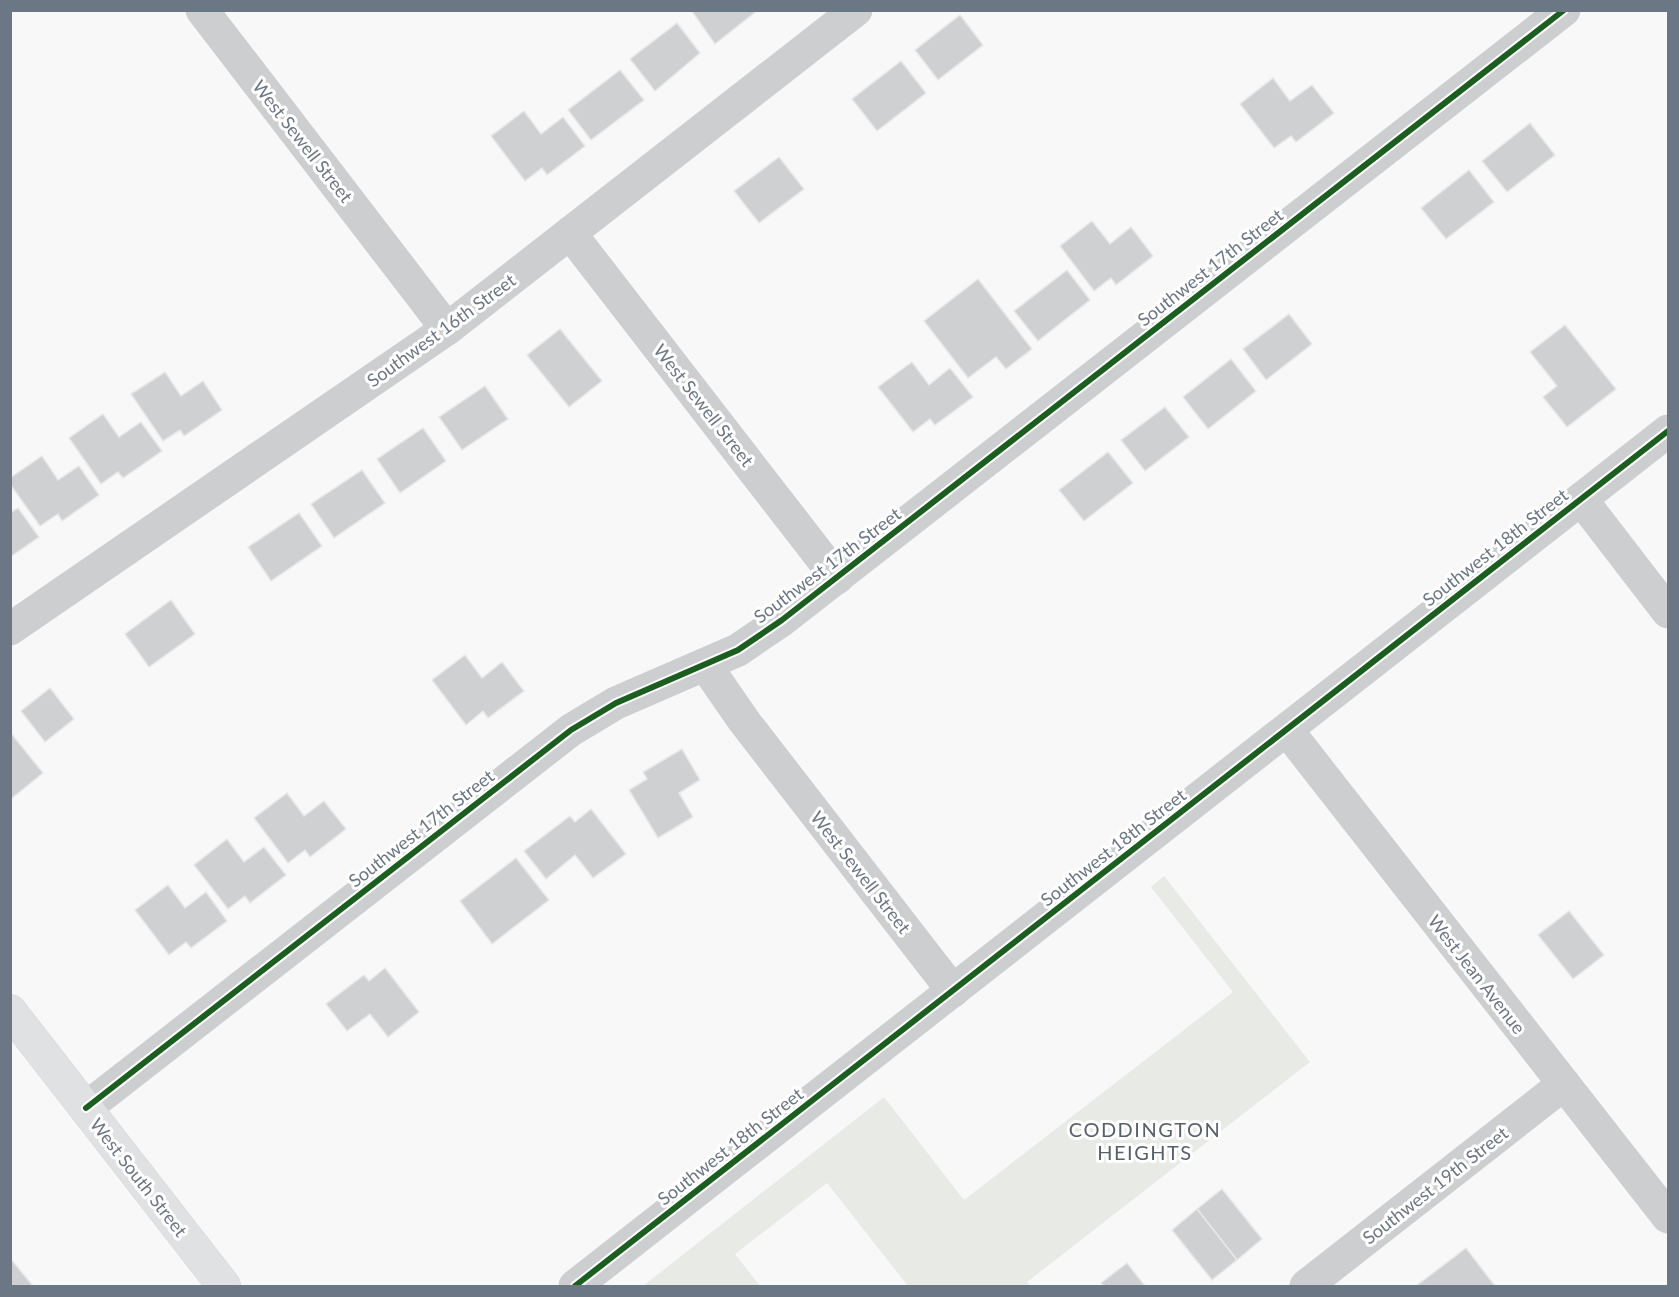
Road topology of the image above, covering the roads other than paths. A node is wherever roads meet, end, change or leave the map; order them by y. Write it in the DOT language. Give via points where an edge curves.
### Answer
graph roads {
  1 [pos="202,10"];
  2 [pos="856,10"];
  3 [pos="1564,10"];
  4 [pos="570,233"];
  5 [pos="447,329"];
  6 [pos="1668,431"];
  7 [pos="1581,499"];
  8 [pos="837,578"];
  9 [pos="1668,612"];
  10 [pos="10,629"];
  11 [pos="706,666"];
  12 [pos="1287,730"];
  13 [pos="953,991"];
  14 [pos="10,1011"];
  15 [pos="1564,1084"];
  16 [pos="86,1108"];
  17 [pos="1668,1217"];
  18 [pos="224,1287"];
  19 [pos="575,1287"];
  20 [pos="1306,1287"];
  1 -- 5 [label="street, West Sewell Street"];
  2 -- 4 [label="street, Southwest 16th Street"];
  3 -- 8 [label="street, Southwest 17th Street"];
  4 -- 5 [label="street, Southwest 16th Street"];
  4 -- 8 [label="street, West Sewell Street"];
  5 -- 10 [label="street, Southwest 16th Street"];
  6 -- 7 [label="street, Southwest 18th Street"];
  7 -- 9 [label="street"];
  7 -- 12 [label="street, Southwest 18th Street"];
  8 -- 11 [label="street, Southwest 17th Street" via="738,650"];
  11 -- 13 [label="street, West Sewell Street"];
  11 -- 16 [label="street, Southwest 17th Street" via="616,703 571,730"];
  12 -- 13 [label="street, Southwest 18th Street"];
  12 -- 15 [label="street, West Jean Avenue"];
  13 -- 19 [label="street, Southwest 18th Street"];
  14 -- 16 [label="street, West South Street"];
  15 -- 17 [label="street, West Jean Avenue"];
  15 -- 20 [label="street, Southwest 19th Street"];
  16 -- 18 [label="street, West South Street"];
}
